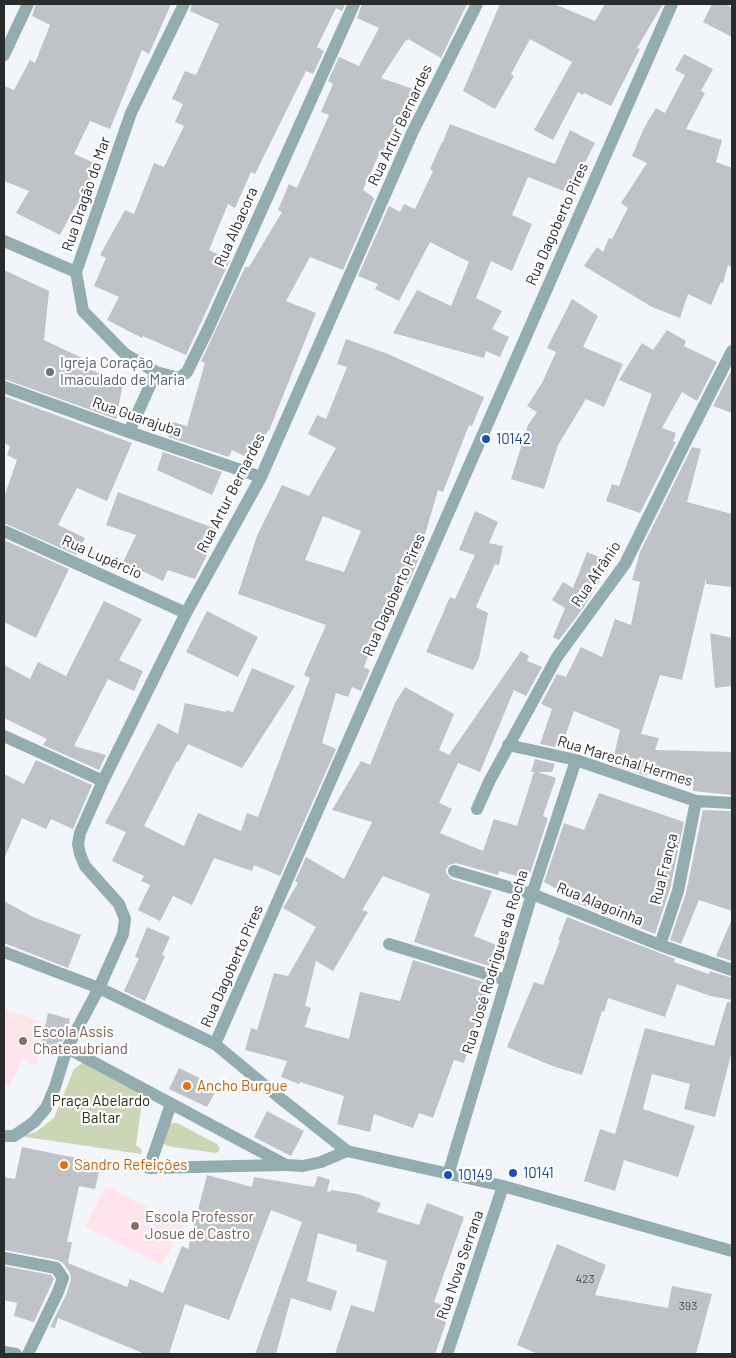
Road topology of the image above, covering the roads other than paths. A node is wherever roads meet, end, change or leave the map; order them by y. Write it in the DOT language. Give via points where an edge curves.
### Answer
graph roads {
  1 [pos="28,4"];
  2 [pos="184,4"];
  3 [pos="354,4"];
  4 [pos="477,4"];
  5 [pos="672,4"];
  6 [pos="4,55"];
  7 [pos="4,241"];
  8 [pos="76,272"];
  9 [pos="732,351"];
  10 [pos="156,372"];
  11 [pos="4,387"];
  12 [pos="128,432"];
  13 [pos="261,477"];
  14 [pos="4,531"];
  15 [pos="186,613"];
  16 [pos="4,736"];
  17 [pos="508,745"];
  18 [pos="576,760"];
  19 [pos="103,781"];
  20 [pos="696,801"];
  21 [pos="732,803"];
  22 [pos="477,809"];
  23 [pos="454,871"];
  24 [pos="532,894"];
  25 [pos="389,944"];
  26 [pos="660,945"];
  27 [pos="4,952"];
  28 [pos="732,970"];
  29 [pos="506,980"];
  30 [pos="99,988"];
  31 [pos="215,1044"];
  32 [pos="67,1048"];
  33 [pos="171,1104"];
  34 [pos="4,1136"];
  35 [pos="347,1151"];
  36 [pos="286,1165"];
  37 [pos="448,1174"];
  38 [pos="503,1186"];
  39 [pos="732,1251"];
  40 [pos="4,1258"];
  41 [pos="4,1352"];
  42 [pos="16,1354"];
  43 [pos="28,1354"];
  44 [pos="447,1354"];
  1 -- 6 [label="street"];
  2 -- 8 [label="street, Rua Dragão do Mar" via="131,113"];
  3 -- 10 [label="street, Rua Albacora" via="187,372 179,378"];
  4 -- 13 [label="street, Rua Artur Bernardes" via="413,131"];
  5 -- 31 [label="street, Rua Dagoberto Pires"];
  7 -- 8 [label="street"];
  8 -- 10 [label="street, Rua Dragão do Mar" via="84,311 125,354"];
  9 -- 17 [label="street, Rua Afrânio" via="625,564 557,657"];
  10 -- 12 [label="street"];
  11 -- 12 [label="street, Rua Guarajuba"];
  12 -- 13 [label="street, Rua Guarajuba"];
  13 -- 15 [label="street, Rua Artur Bernardes"];
  14 -- 15 [label="street, Rua Lupércio"];
  15 -- 19 [label="street, Rua Artur Bernardes"];
  16 -- 19 [label="street"];
  17 -- 18 [label="street, Rua Marechal Hermes"];
  17 -- 22 [label="street, Rua Afrânio"];
  18 -- 20 [label="street, Rua Marechal Hermes"];
  18 -- 24 [label="street, Rua José Rodrigues da Rocha"];
  19 -- 30 [label="street, Rua Artur Bernardes" via="78,844 85,866 120,904 124,920 123,934"];
  20 -- 21 [label="street, Rua Marechal Hermes"];
  20 -- 26 [label="street, Rua França" via="678,891"];
  23 -- 24 [label="street, Rua Alagoinha"];
  24 -- 26 [label="street, Rua Alagoinha"];
  24 -- 29 [label="street, Rua José Rodrigues da Rocha"];
  25 -- 29 [label="street"];
  26 -- 28 [label="street, Rua Alagoinha"];
  27 -- 30 [label="street"];
  29 -- 37 [label="street, Rua José Rodrigues da Rocha"];
  30 -- 31 [label="street"];
  30 -- 32 [label="street"];
  31 -- 35 [label="street, Rua Dagoberto Pires"];
  32 -- 33 [label="street"];
  32 -- 34 [label="street" via="46,1108 34,1122 14,1136"];
  33 -- 36 [label="street"];
  33 -- 36 [label="street" via="148,1168"];
  35 -- 36 [label="street" via="303,1166"];
  35 -- 37 [label="street"];
  37 -- 38 [label="street"];
  38 -- 39 [label="street"];
  38 -- 44 [label="street, Rua Nova Serrana"];
  40 -- 43 [label="street" via="56,1268 63,1278"];
  41 -- 42 [label="street"];
}
